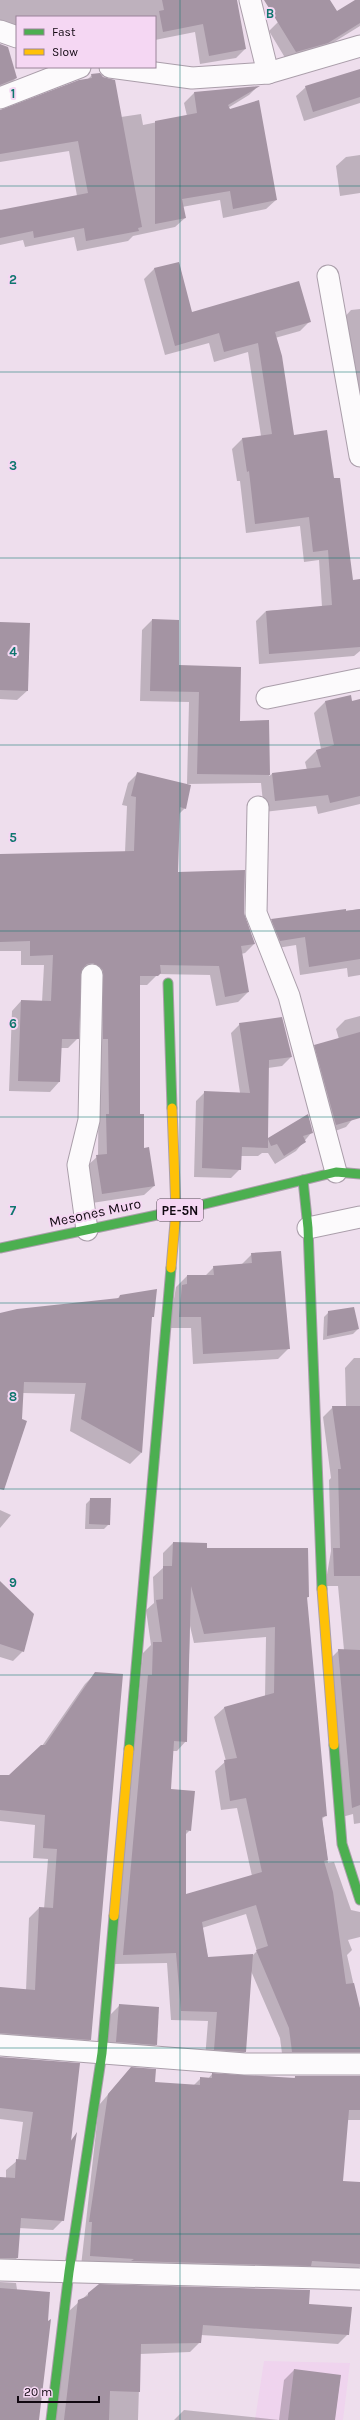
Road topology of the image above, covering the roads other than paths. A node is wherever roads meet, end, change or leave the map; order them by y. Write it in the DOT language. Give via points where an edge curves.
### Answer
graph roads {
  1 [pos="250,0"];
  2 [pos="0,31"];
  3 [pos="16,37"];
  4 [pos="360,46"];
  5 [pos="77,68"];
  6 [pos="117,68"];
  7 [pos="268,73"];
  8 [pos="0,98"];
  9 [pos="328,276"];
  10 [pos="360,456"];
  11 [pos="360,678"];
  12 [pos="267,698"];
  13 [pos="258,808"];
  14 [pos="92,975"];
  15 [pos="168,983"];
  16 [pos="336,1172"];
  17 [pos="360,1174"];
  18 [pos="303,1180"];
  19 [pos="176,1211"];
  20 [pos="360,1217"];
  21 [pos="308,1228"];
  22 [pos="86,1230"];
  23 [pos="0,1248"];
  24 [pos="360,1900"];
  25 [pos="0,2045"];
  26 [pos="102,2053"];
  27 [pos="360,2064"];
  28 [pos="0,2270"];
  29 [pos="69,2272"];
  30 [pos="360,2279"];
  31 [pos="51,2420"];
  1 -- 7 [label="street"];
  2 -- 3 [label="street"];
  4 -- 7 [label="street"];
  5 -- 8 [label="street"];
  6 -- 7 [label="street" via="192,78"];
  9 -- 10 [label="street"];
  11 -- 12 [label="street"];
  13 -- 16 [label="street" via="256,913 289,996"];
  14 -- 22 [label="street" via="89,1120 78,1165"];
  15 -- 19 [label="main road"];
  16 -- 17 [label="main road, Mesones Muro / PE-5N"];
  16 -- 18 [label="main road, Mesones Muro / PE-5N"];
  18 -- 19 [label="main road, Mesones Muro / PE-5N"];
  18 -- 21 [label="main road"];
  19 -- 22 [label="main road, Mesones Muro / PE-5N"];
  19 -- 26 [label="main road"];
  20 -- 21 [label="street"];
  21 -- 24 [label="main road" via="325,1640 342,1844"];
  22 -- 23 [label="main road, Mesones Muro / PE-5N"];
  25 -- 26 [label="street"];
  26 -- 27 [label="street" via="245,2064"];
  26 -- 29 [label="main road"];
  28 -- 29 [label="street"];
  29 -- 30 [label="street"];
  29 -- 31 [label="main road"];
}
